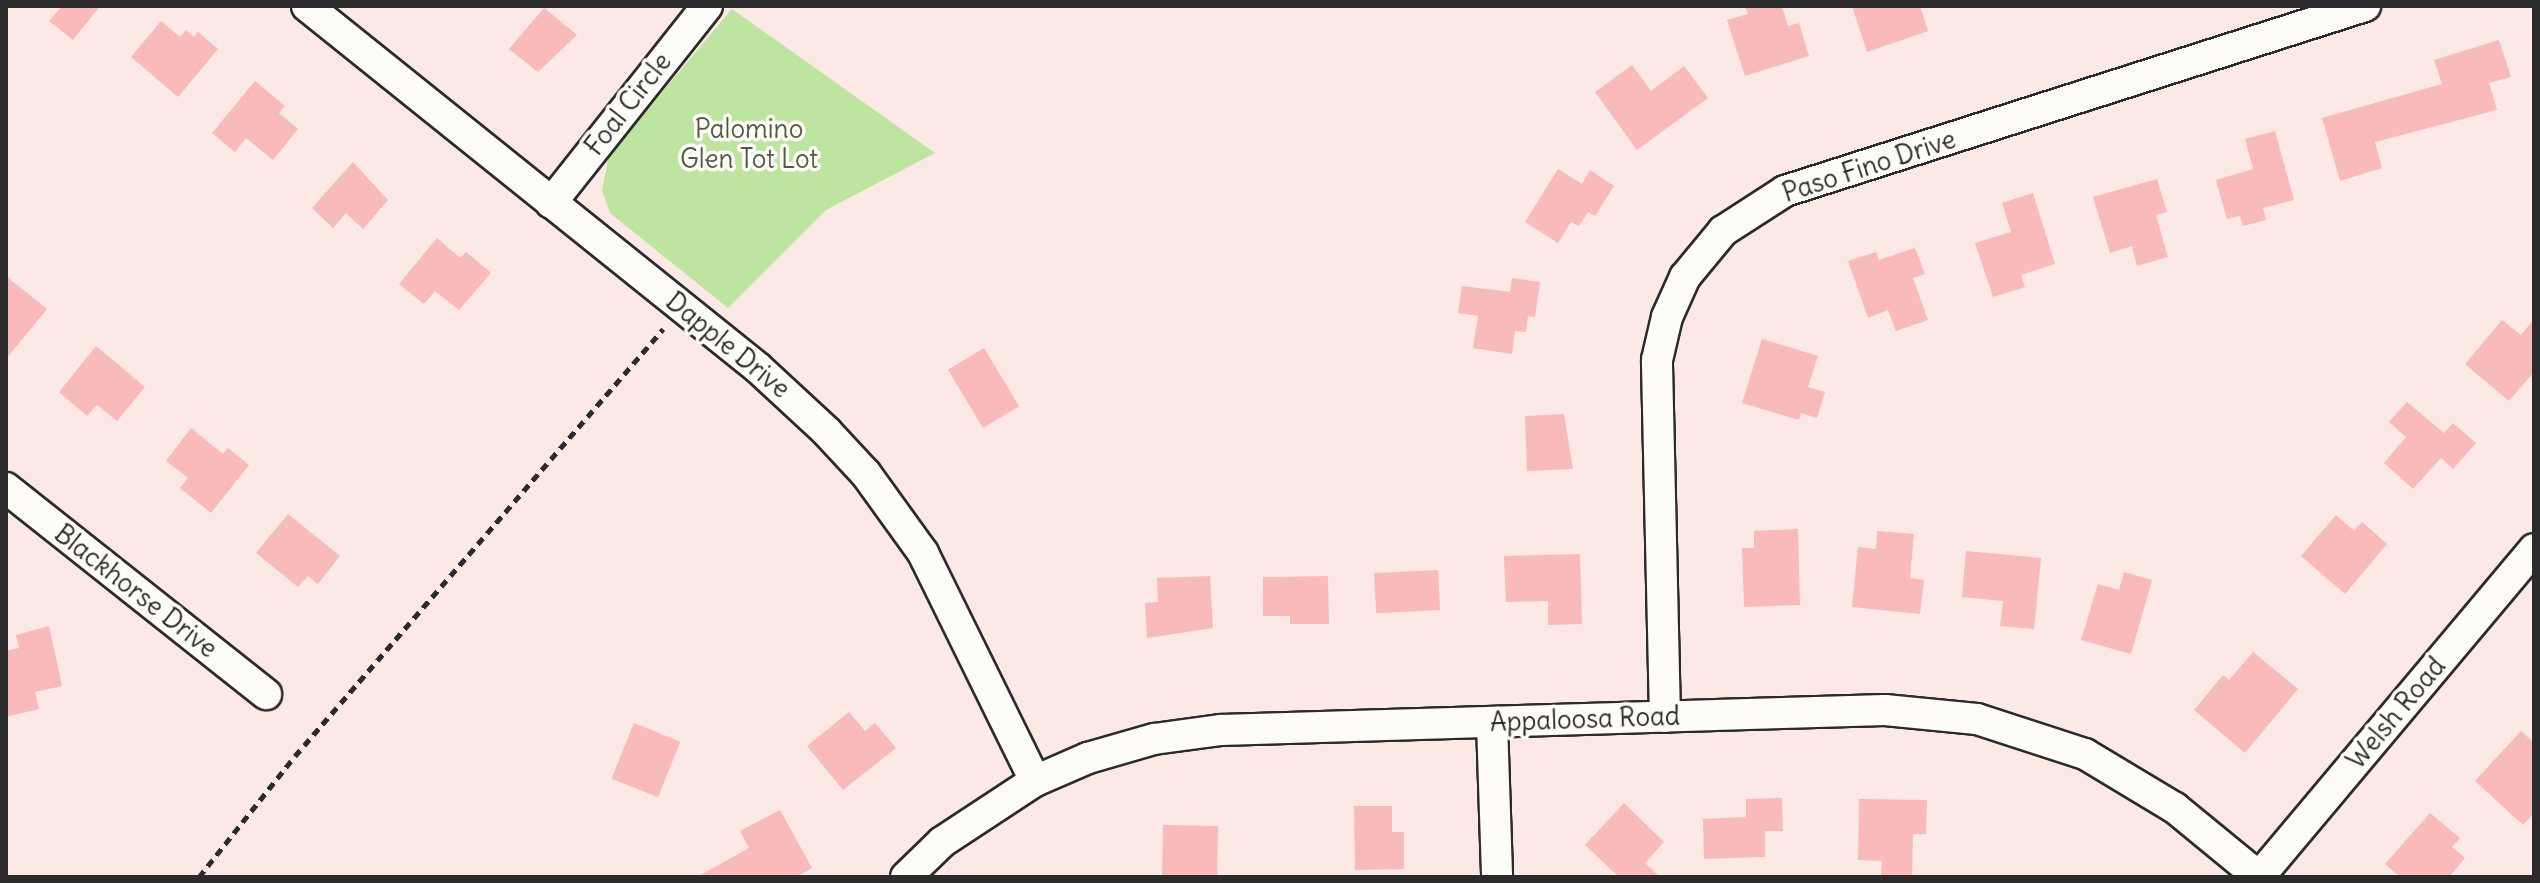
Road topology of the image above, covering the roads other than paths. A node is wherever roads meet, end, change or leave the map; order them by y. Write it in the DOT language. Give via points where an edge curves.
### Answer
graph roads {
  1 [pos="307,6"];
  2 [pos="707,6"];
  3 [pos="2365,6"];
  4 [pos="551,203"];
  5 [pos="6,488"];
  6 [pos="2534,549"];
  7 [pos="266,694"];
  8 [pos="1665,717"];
  9 [pos="1492,723"];
  10 [pos="1035,781"];
  11 [pos="906,877"];
  12 [pos="1497,877"];
  13 [pos="2259,877"];
  1 -- 4 [label="street, Dapple Drive"];
  2 -- 4 [label="street, Foal Circle"];
  3 -- 8 [label="street, Paso Fino Drive" via="1785,191 1723,231 1685,277 1667,317 1657,360"];
  4 -- 10 [label="street, Dapple Drive" via="794,399 896,512 947,595"];
  5 -- 7 [label="street, Blackhorse Drive"];
  6 -- 13 [label="street, Welsh Road"];
  8 -- 9 [label="street, Appaloosa Road"];
  8 -- 13 [label="street, Appaloosa Road" via="1885,710 1936,713 2019,729 2085,754 2146,788"];
  9 -- 10 [label="street, Appaloosa Road" via="1221,730 1121,747"];
  9 -- 12 [label="street"];
  10 -- 11 [label="street, Appaloosa Road" via="942,842"];
}
